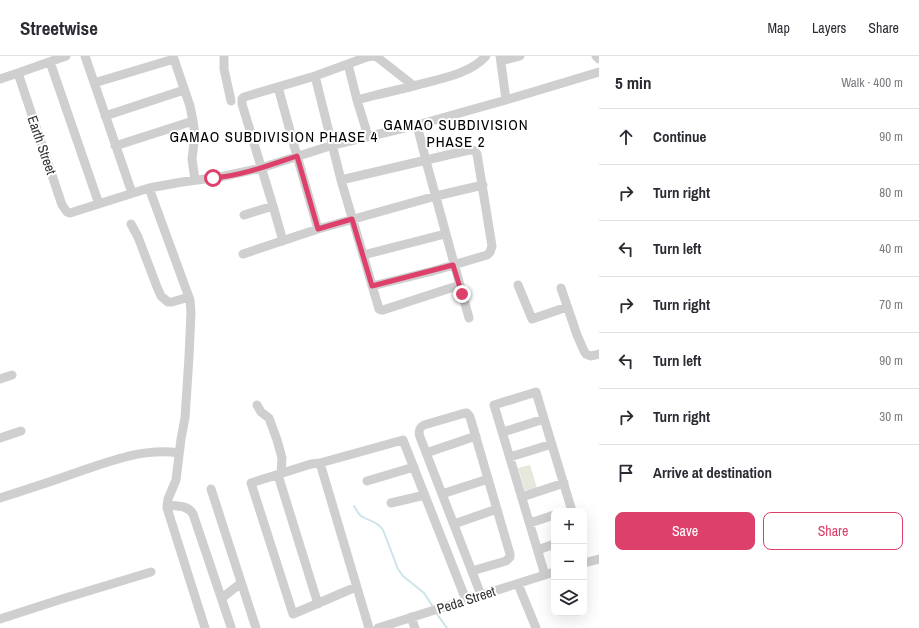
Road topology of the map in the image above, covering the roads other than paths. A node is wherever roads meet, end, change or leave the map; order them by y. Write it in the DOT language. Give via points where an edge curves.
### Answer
graph roads {
  1 [pos="66,56"];
  2 [pos="85,56"];
  3 [pos="224,56"];
  4 [pos="486,56"];
  5 [pos="520,56"];
  6 [pos="596,56"];
  7 [pos="173,57"];
  8 [pos="500,59"];
  9 [pos="599,59"];
  10 [pos="50,62"];
  11 [pos="348,64"];
  12 [pos="599,72"];
  13 [pos="18,73"];
  14 [pos="314,76"];
  15 [pos="0,79"];
  16 [pos="94,83"];
  17 [pos="414,86"];
  18 [pos="278,87"];
  19 [pos="184,90"];
  20 [pos="357,100"];
  21 [pos="506,100"];
  22 [pos="231,101"];
  23 [pos="105,116"];
  24 [pos="193,121"];
  25 [pos="417,125"];
  26 [pos="368,136"];
  27 [pos="333,145"];
  28 [pos="115,146"];
  29 [pos="297,156"];
  30 [pos="426,161"];
  31 [pos="261,168"];
  32 [pos="195,180"];
  33 [pos="341,180"];
  34 [pos="483,185"];
  35 [pos="149,188"];
  36 [pos="132,194"];
  37 [pos="436,196"];
  38 [pos="99,204"];
  39 [pos="273,206"];
  40 [pos="244,215"];
  41 [pos="352,219"];
  42 [pos="131,224"];
  43 [pos="318,229"];
  44 [pos="445,234"];
  45 [pos="283,241"];
  46 [pos="243,254"];
  47 [pos="363,255"];
  48 [pos="453,265"];
  49 [pos="518,285"];
  50 [pos="372,286"];
  51 [pos="460,286"];
  52 [pos="561,288"];
  53 [pos="190,297"];
  54 [pos="567,307"];
  55 [pos="468,318"];
  56 [pos="599,354"];
  57 [pos="12,375"];
  58 [pos="0,379"];
  59 [pos="257,405"];
  60 [pos="544,419"];
  61 [pos="21,431"];
  62 [pos="502,432"];
  63 [pos="476,436"];
  64 [pos="0,438"];
  65 [pos="552,444"];
  66 [pos="179,452"];
  67 [pos="426,453"];
  68 [pos="510,457"];
  69 [pos="320,463"];
  70 [pos="414,467"];
  71 [pos="279,474"];
  72 [pos="488,479"];
  73 [pos="367,481"];
  74 [pos="564,483"];
  75 [pos="211,489"];
  76 [pos="442,494"];
  77 [pos="425,495"];
  78 [pos="522,497"];
  79 [pos="0,498"];
  80 [pos="391,504"];
  81 [pos="167,505"];
  82 [pos="570,508"];
  83 [pos="497,509"];
  84 [pos="551,516"];
  85 [pos="530,523"];
  86 [pos="454,524"];
  87 [pos="551,545"];
  88 [pos="538,550"];
  89 [pos="599,559"];
  90 [pos="587,562"];
  91 [pos="472,571"];
  92 [pos="151,572"];
  93 [pos="550,574"];
  94 [pos="241,583"];
  95 [pos="518,584"];
  96 [pos="356,587"];
  97 [pos="482,595"];
  98 [pos="222,598"];
  99 [pos="466,600"];
  100 [pos="318,604"];
  101 [pos="411,618"];
  102 [pos="0,619"];
  103 [pos="231,627"];
  104 [pos="205,628"];
  105 [pos="256,628"];
  106 [pos="369,628"];
  107 [pos="378,628"];
  108 [pos="414,628"];
  109 [pos="536,628"];
  1 -- 10 [label="street"];
  2 -- 16 [label="street"];
  3 -- 22 [label="street"];
  4 -- 17 [label="street" via="469,70"];
  5 -- 8 [label="street"];
  6 -- 9 [label="street"];
  7 -- 16 [label="street"];
  7 -- 19 [label="street"];
  8 -- 21 [label="street"];
  10 -- 13 [label="street"];
  10 -- 38 [label="street"];
  11 -- 14 [label="street"];
  11 -- 17 [label="street" via="367,57 377,57"];
  11 -- 20 [label="street"];
  12 -- 21 [label="street"];
  13 -- 15 [label="street"];
  13 -- 38 [label="street, Earth Street" via="66,212"];
  14 -- 18 [label="street"];
  14 -- 27 [label="street"];
  16 -- 23 [label="street"];
  17 -- 20 [label="street"];
  18 -- 29 [label="street"];
  18 -- 31 [label="street" via="244,97 241,101"];
  19 -- 23 [label="street"];
  19 -- 24 [label="street"];
  20 -- 26 [label="street"];
  21 -- 25 [label="street"];
  23 -- 28 [label="street"];
  24 -- 28 [label="street"];
  24 -- 32 [label="street" via="195,134 192,159"];
  25 -- 26 [label="street"];
  25 -- 30 [label="street"];
  26 -- 27 [label="street"];
  27 -- 29 [label="street"];
  27 -- 33 [label="street"];
  28 -- 36 [label="street"];
  29 -- 31 [label="street"];
  29 -- 43 [label="street"];
  30 -- 33 [label="street"];
  30 -- 34 [label="street" via="475,151"];
  30 -- 37 [label="street"];
  31 -- 32 [label="street"];
  31 -- 39 [label="street"];
  32 -- 35 [label="street"];
  33 -- 41 [label="street"];
  34 -- 37 [label="street"];
  34 -- 48 [label="street" via="492,250 487,255"];
  35 -- 36 [label="street"];
  35 -- 53 [label="street"];
  36 -- 38 [label="street"];
  37 -- 41 [label="street"];
  37 -- 44 [label="street"];
  39 -- 40 [label="street"];
  39 -- 45 [label="street"];
  41 -- 43 [label="street"];
  41 -- 47 [label="street"];
  42 -- 53 [label="street" via="161,296 168,302"];
  43 -- 45 [label="street"];
  44 -- 47 [label="street"];
  44 -- 48 [label="street"];
  45 -- 46 [label="street"];
  47 -- 50 [label="street"];
  48 -- 50 [label="street"];
  48 -- 51 [label="street"];
  49 -- 54 [label="street" via="532,319"];
  50 -- 51 [label="street" via="378,307 383,310"];
  51 -- 55 [label="street"];
  52 -- 54 [label="street"];
  53 -- 66 [label="street" via="186,405"];
  54 -- 56 [label="street" via="586,354"];
  57 -- 58 [label="street"];
  59 -- 71 [label="street" via="269,418 277,440 282,458"];
  60 -- 62 [label="street"];
  60 -- 62 [label="street" via="536,392 494,405"];
  60 -- 65 [label="street"];
  61 -- 64 [label="street"];
  62 -- 68 [label="street"];
  63 -- 67 [label="street"];
  63 -- 67 [label="street" via="470,418 465,413 424,425 419,433"];
  63 -- 72 [label="street"];
  65 -- 68 [label="street"];
  65 -- 74 [label="street"];
  66 -- 79 [label="street" via="151,452 123,458"];
  66 -- 81 [label="street" via="176,480"];
  67 -- 76 [label="street"];
  68 -- 78 [label="street"];
  69 -- 70 [label="street" via="403,440"];
  69 -- 71 [label="street"];
  69 -- 96 [label="street"];
  70 -- 73 [label="street"];
  70 -- 77 [label="street"];
  71 -- 100 [label="street"];
  71 -- 100 [label="street" via="251,483 293,614"];
  72 -- 76 [label="street"];
  72 -- 83 [label="street"];
  74 -- 78 [label="street"];
  74 -- 82 [label="street"];
  75 -- 94 [label="street"];
  76 -- 86 [label="street"];
  77 -- 80 [label="street"];
  77 -- 99 [label="street"];
  78 -- 85 [label="street"];
  81 -- 98 [label="street" via="182,506 192,512"];
  81 -- 104 [label="street"];
  83 -- 86 [label="street"];
  83 -- 91 [label="street" via="510,557 506,561"];
  84 -- 85 [label="street"];
  85 -- 88 [label="street"];
  86 -- 91 [label="street"];
  87 -- 88 [label="street"];
  88 -- 93 [label="street"];
  89 -- 90 [label="street"];
  91 -- 97 [label="street"];
  92 -- 102 [label="street"];
  93 -- 95 [label="street, Peda Street"];
  94 -- 98 [label="street"];
  94 -- 105 [label="street"];
  95 -- 97 [label="street, Peda Street"];
  95 -- 109 [label="street"];
  96 -- 100 [label="street"];
  96 -- 106 [label="street"];
  97 -- 99 [label="street, Peda Street"];
  98 -- 103 [label="street"];
  99 -- 101 [label="street, Peda Street"];
  101 -- 107 [label="street, Peda Street"];
  101 -- 108 [label="street"];
}
